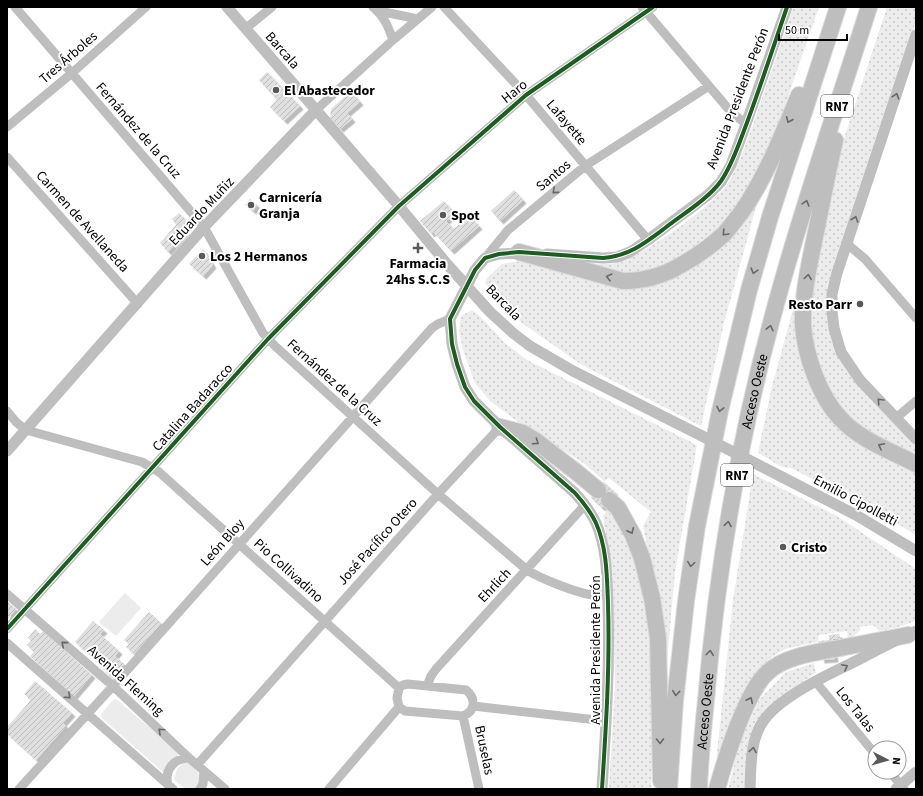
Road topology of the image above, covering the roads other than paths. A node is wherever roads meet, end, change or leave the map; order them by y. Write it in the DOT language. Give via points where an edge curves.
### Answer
graph roads {
  1 [pos="15,7"];
  2 [pos="146,7"];
  3 [pos="227,7"];
  4 [pos="272,7"];
  5 [pos="432,7"];
  6 [pos="444,7"];
  7 [pos="787,7"];
  8 [pos="837,7"];
  9 [pos="869,7"];
  10 [pos="376,9"];
  11 [pos="647,9"];
  12 [pos="418,19"];
  13 [pos="245,29"];
  14 [pos="916,35"];
  15 [pos="392,40"];
  16 [pos="857,45"];
  17 [pos="72,73"];
  18 [pos="709,86"];
  19 [pos="526,95"];
  20 [pos="316,110"];
  21 [pos="746,124"];
  22 [pos="7,128"];
  23 [pos="7,157"];
  24 [pos="585,166"];
  25 [pos="400,206"];
  26 [pos="204,227"];
  27 [pos="648,240"];
  28 [pos="846,243"];
  29 [pos="519,252"];
  30 [pos="485,258"];
  31 [pos="467,286"];
  32 [pos="138,304"];
  33 [pos="916,318"];
  34 [pos="450,320"];
  35 [pos="268,339"];
  36 [pos="916,401"];
  37 [pos="7,411"];
  38 [pos="354,417"];
  39 [pos="896,418"];
  40 [pos="500,426"];
  41 [pos="26,430"];
  42 [pos="916,439"];
  43 [pos="7,451"];
  44 [pos="916,464"];
  45 [pos="152,467"];
  46 [pos="782,477"];
  47 [pos="438,494"];
  48 [pos="585,505"];
  49 [pos="239,543"];
  50 [pos="916,551"];
  51 [pos="527,570"];
  52 [pos="7,594"];
  53 [pos="608,595"];
  54 [pos="24,609"];
  55 [pos="325,621"];
  56 [pos="7,629"];
  57 [pos="912,633"];
  58 [pos="7,643"];
  59 [pos="815,681"];
  60 [pos="113,686"];
  61 [pos="427,686"];
  62 [pos="399,688"];
  63 [pos="473,706"];
  64 [pos="399,707"];
  65 [pos="87,714"];
  66 [pos="463,716"];
  67 [pos="606,721"];
  68 [pos="867,744"];
  69 [pos="189,758"];
  70 [pos="200,768"];
  71 [pos="916,772"];
  72 [pos="170,787"];
  73 [pos="900,788"];
  74 [pos="19,789"];
  75 [pos="200,789"];
  76 [pos="225,789"];
  77 [pos="330,789"];
  78 [pos="479,789"];
  79 [pos="602,789"];
  80 [pos="661,789"];
  81 [pos="669,789"];
  82 [pos="699,789"];
  83 [pos="718,789"];
  84 [pos="750,789"];
  1 -- 17 [label="street, Fernández de la Cruz"];
  2 -- 17 [label="street, Tres Árboles"];
  3 -- 13 [label="street, Barcala"];
  4 -- 13 [label="street"];
  5 -- 12 [label="street, Eduardo Muñiz"];
  6 -- 19 [label="street, Lafayette"];
  7 -- 21 [label="street, Avenida Presidente Perón"];
  8 -- 29 [label="highway, one-way" via="754,194 724,234 706,249 658,277 636,281 617,279"];
  8 -- 81 [label="highway, RN7, one-way" via="770,217 749,290 720,411 697,526 687,593 675,701"];
  9 -- 16 [label="highway, Acceso Oeste / RN7"];
  10 -- 12 [label="street"];
  10 -- 15 [label="street" via="386,20"];
  11 -- 18 [label="street"];
  11 -- 19 [label="street, Haro"];
  12 -- 15 [label="street, Eduardo Muñiz"];
  13 -- 20 [label="street, Barcala"];
  28 -- 14 [label="street, one-way"];
  15 -- 20 [label="street, Eduardo Muñiz"];
  44 -- 16 [label="highway, one-way" via="854,431 841,420 829,405 809,354 803,325 810,259"];
  82 -- 16 [label="highway, Acceso Oeste / RN7, one-way" via="709,660 718,589 749,414 774,312 816,168"];
  17 -- 22 [label="street, Tres Árboles"];
  17 -- 26 [label="street, Fernández de la Cruz"];
  18 -- 21 [label="street" via="731,112"];
  18 -- 24 [label="street, Santos"];
  19 -- 24 [label="street, Lafayette"];
  19 -- 25 [label="street, Haro"];
  20 -- 25 [label="street, Barcala"];
  20 -- 26 [label="street, Eduardo Muñiz"];
  21 -- 27 [label="street, Avenida Presidente Perón" via="731,165 721,182 708,195"];
  23 -- 32 [label="street, Carmen de Avellaneda"];
  24 -- 27 [label="street, Lafayette"];
  24 -- 30 [label="street, Santos, one-way" via="508,230"];
  25 -- 31 [label="street, Barcala"];
  25 -- 35 [label="street, Catalina Badaracco"];
  26 -- 32 [label="street, Eduardo Muñiz"];
  26 -- 35 [label="street, Fernández de la Cruz"];
  27 -- 29 [label="street, Avenida Presidente Perón" via="630,252 616,257"];
  28 -- 33 [label="street" via="865,259"];
  39 -- 28 [label="street, one-way" via="860,380 841,352 837,341 832,294"];
  29 -- 30 [label="street, Avenida Presidente Perón"];
  30 -- 31 [label="street"];
  31 -- 34 [label="street"];
  31 -- 46 [label="street, Barcala, bridge" via="490,312 530,346 573,371"];
  32 -- 41 [label="street, Eduardo Muñiz"];
  34 -- 38 [label="street, León Bloy" via="432,328"];
  34 -- 40 [label="street, Avenida Presidente Perón" via="452,344 465,387 474,401"];
  35 -- 38 [label="street, Fernández de la Cruz"];
  35 -- 45 [label="street, Catalina Badaracco"];
  36 -- 39 [label="street"];
  37 -- 41 [label="street, Pio Collivadino"];
  38 -- 47 [label="street, Fernández de la Cruz"];
  38 -- 49 [label="street, León Bloy"];
  39 -- 42 [label="street"];
  40 -- 47 [label="street, José Pacífico Otero"];
  40 -- 48 [label="street, Avenida Presidente Perón"];
  40 -- 80 [label="highway, one-way" via="523,433 575,471 618,508 633,535 652,598 658,638"];
  41 -- 43 [label="street, Eduardo Muñiz"];
  41 -- 45 [label="street, Pio Collivadino"];
  45 -- 49 [label="street, Pio Collivadino"];
  45 -- 54 [label="street, Catalina Badaracco"];
  46 -- 50 [label="street, Emilio Cipolletti" via="856,515"];
  47 -- 51 [label="street, Fernández de la Cruz"];
  47 -- 55 [label="street, José Pacífico Otero"];
  48 -- 51 [label="street, Ehrlich"];
  48 -- 53 [label="street, Avenida Presidente Perón" via="596,522 602,540"];
  49 -- 55 [label="street, Pio Collivadino"];
  49 -- 60 [label="street, León Bloy"];
  51 -- 53 [label="street, Fernández de la Cruz" via="536,576 590,595"];
  51 -- 61 [label="street, Ehrlich" via="436,669"];
  52 -- 54 [label="street, Avenida Fleming"];
  53 -- 67 [label="street, Avenida Presidente Perón" via="609,666"];
  54 -- 56 [label="street, Catalina Badaracco"];
  60 -- 54 [label="street, Avenida Fleming, one-way"];
  55 -- 62 [label="street, Pio Collivadino"];
  55 -- 70 [label="street, José Pacífico Otero"];
  59 -- 57 [label="street, one-way"];
  83 -- 57 [label="highway, one-way" via="744,712 755,689 768,672 789,660"];
  58 -- 65 [label="street, one-way"];
  59 -- 68 [label="street, Los Talas"];
  84 -- 59 [label="street, one-way" via="753,748 762,724 775,709"];
  60 -- 65 [label="street, León Bloy"];
  69 -- 60 [label="street, Avenida Fleming, one-way"];
  61 -- 62 [label="street" via="408,684"];
  61 -- 63 [label="street" via="466,690 471,694"];
  62 -- 64 [label="street"];
  63 -- 66 [label="street" via="468,714"];
  63 -- 67 [label="street"];
  64 -- 66 [label="street" via="404,711"];
  64 -- 77 [label="street"];
  65 -- 72 [label="street"];
  65 -- 74 [label="street, León Bloy"];
  66 -- 78 [label="street, Bruselas"];
  67 -- 79 [label="street, Avenida Presidente Perón"];
  69 -- 70 [label="street, Avenida Fleming"];
  69 -- 72 [label="street" via="178,760 169,769 167,776"];
  70 -- 75 [label="street, José Pacífico Otero" via="203,784"];
  70 -- 76 [label="street, Avenida Fleming"];
  71 -- 73 [label="street"];
}
